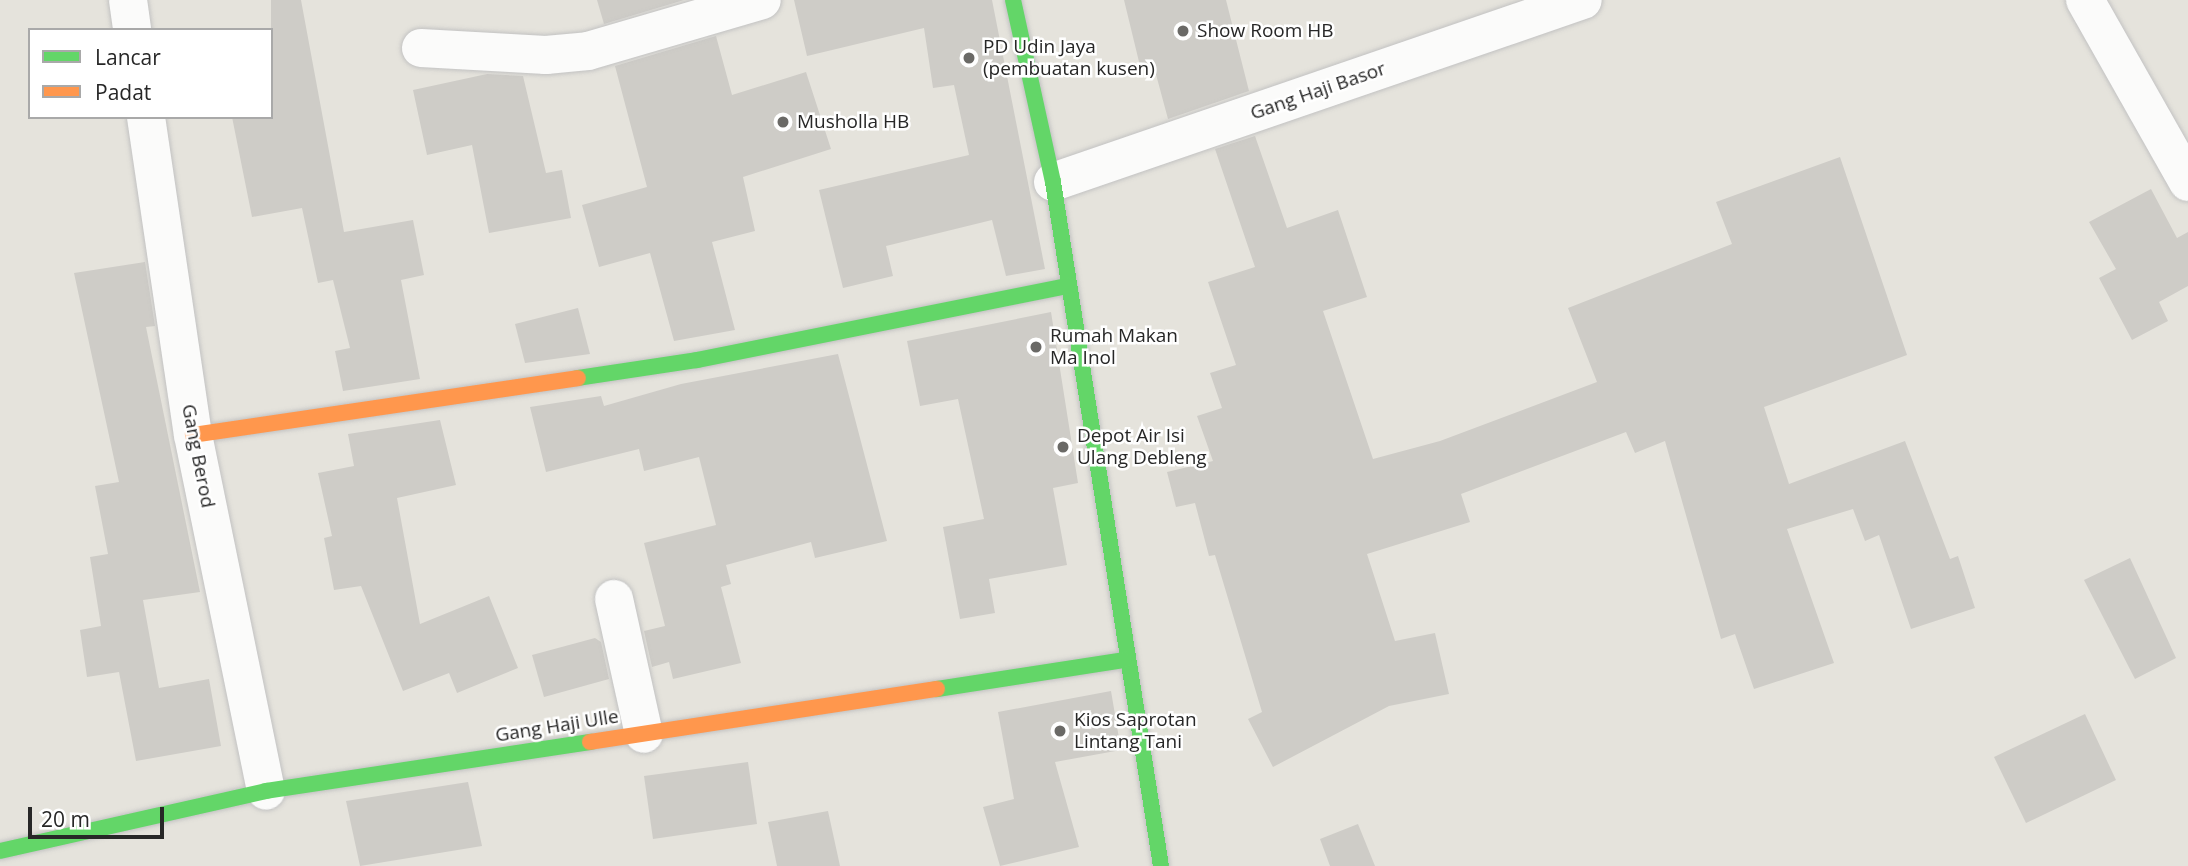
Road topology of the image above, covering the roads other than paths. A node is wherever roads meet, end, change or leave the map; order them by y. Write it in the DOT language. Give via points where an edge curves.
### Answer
graph roads {
  1 [pos="128,0"];
  2 [pos="762,0"];
  3 [pos="1013,0"];
  4 [pos="1583,0"];
  5 [pos="2085,0"];
  6 [pos="132,28"];
  7 [pos="421,48"];
  8 [pos="146,119"];
  9 [pos="1053,181"];
  10 [pos="2188,182"];
  11 [pos="1069,286"];
  12 [pos="193,435"];
  13 [pos="614,599"];
  14 [pos="1124,660"];
  15 [pos="644,734"];
  16 [pos="266,792"];
  17 [pos="0,851"];
  18 [pos="1161,866"];
  1 -- 6 [label="street"];
  2 -- 7 [label="street" via="588,51 546,55"];
  3 -- 9 [label="street"];
  4 -- 9 [label="street, Gang Haji Basor"];
  5 -- 10 [label="street"];
  8 -- 12 [label="street, Gang Berod"];
  9 -- 11 [label="street"];
  11 -- 12 [label="street" via="722,355"];
  11 -- 14 [label="street"];
  12 -- 16 [label="street, Gang Berod"];
  13 -- 15 [label="street"];
  14 -- 15 [label="street, Gang Haji Ulle"];
  14 -- 18 [label="street"];
  15 -- 16 [label="street, Gang Haji Ulle"];
  16 -- 17 [label="street, Gang Haji Ulle"];
}
